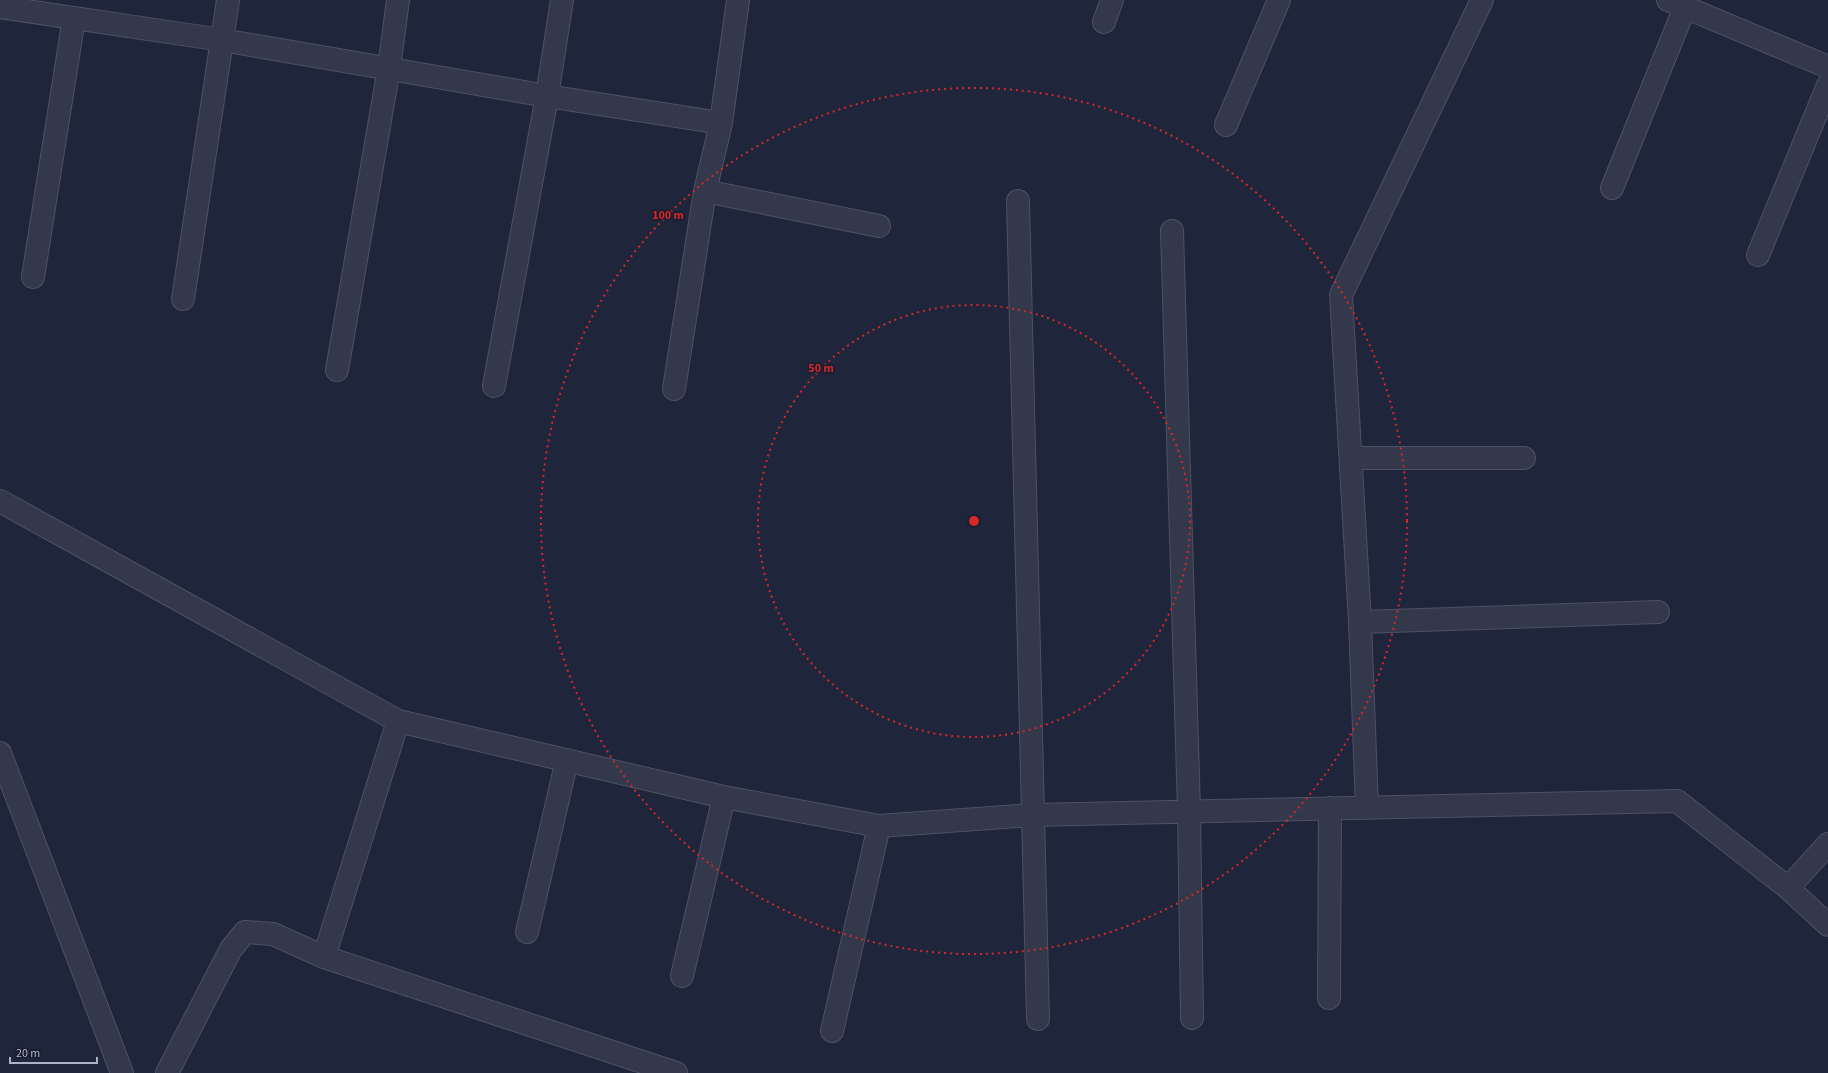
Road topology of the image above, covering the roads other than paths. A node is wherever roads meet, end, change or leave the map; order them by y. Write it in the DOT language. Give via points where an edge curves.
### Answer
graph roads {
  1 [pos="228,0"];
  2 [pos="398,0"];
  3 [pos="562,0"];
  4 [pos="738,0"];
  5 [pos="1112,0"];
  6 [pos="1279,0"];
  7 [pos="1482,0"];
  8 [pos="1677,4"];
  9 [pos="0,7"];
  10 [pos="74,18"];
  11 [pos="1104,22"];
  12 [pos="222,40"];
  13 [pos="1828,67"];
  14 [pos="389,68"];
  15 [pos="1828,85"];
  16 [pos="547,96"];
  17 [pos="721,123"];
  18 [pos="1226,125"];
  19 [pos="1612,188"];
  20 [pos="705,191"];
  21 [pos="1018,201"];
  22 [pos="879,226"];
  23 [pos="1172,231"];
  24 [pos="1758,256"];
  25 [pos="33,277"];
  26 [pos="183,299"];
  27 [pos="337,370"];
  28 [pos="494,386"];
  29 [pos="674,390"];
  30 [pos="1351,458"];
  31 [pos="1524,458"];
  32 [pos="0,501"];
  33 [pos="1658,612"];
  34 [pos="1360,622"];
  35 [pos="398,721"];
  36 [pos="0,753"];
  37 [pos="566,760"];
  38 [pos="724,797"];
  39 [pos="1330,808"];
  40 [pos="1366,808"];
  41 [pos="1189,811"];
  42 [pos="1033,815"];
  43 [pos="879,826"];
  44 [pos="1828,844"];
  45 [pos="1788,888"];
  46 [pos="1828,925"];
  47 [pos="527,932"];
  48 [pos="324,957"];
  49 [pos="682,976"];
  50 [pos="1329,998"];
  51 [pos="1192,1018"];
  52 [pos="1038,1019"];
  53 [pos="832,1031"];
  54 [pos="122,1073"];
  55 [pos="167,1073"];
  56 [pos="676,1073"];
  1 -- 12 [label="street"];
  2 -- 14 [label="street"];
  3 -- 16 [label="street"];
  4 -- 17 [label="street"];
  5 -- 11 [label="street"];
  6 -- 18 [label="street"];
  7 -- 30 [label="street" via="1341,295"];
  8 -- 13 [label="street"];
  8 -- 19 [label="street"];
  9 -- 10 [label="street"];
  10 -- 12 [label="street"];
  10 -- 25 [label="street"];
  12 -- 14 [label="street"];
  12 -- 26 [label="street"];
  14 -- 16 [label="street"];
  14 -- 27 [label="street"];
  15 -- 24 [label="street"];
  16 -- 17 [label="street"];
  16 -- 28 [label="street"];
  17 -- 20 [label="street"];
  20 -- 22 [label="street"];
  20 -- 29 [label="street"];
  21 -- 42 [label="street"];
  23 -- 41 [label="street"];
  30 -- 31 [label="street"];
  30 -- 34 [label="street"];
  32 -- 35 [label="street"];
  33 -- 34 [label="street"];
  34 -- 40 [label="street"];
  35 -- 37 [label="street"];
  35 -- 48 [label="street"];
  36 -- 54 [label="street"];
  37 -- 38 [label="street"];
  37 -- 47 [label="street"];
  38 -- 43 [label="street"];
  38 -- 49 [label="street"];
  39 -- 40 [label="street"];
  39 -- 41 [label="street"];
  39 -- 50 [label="street"];
  40 -- 45 [label="street" via="1677,801"];
  41 -- 42 [label="street"];
  41 -- 51 [label="street"];
  42 -- 43 [label="street"];
  42 -- 52 [label="street"];
  43 -- 53 [label="street"];
  44 -- 45 [label="street"];
  45 -- 46 [label="street"];
  48 -- 55 [label="street" via="273,934 245,932 231,949"];
  48 -- 56 [label="street"];
}
